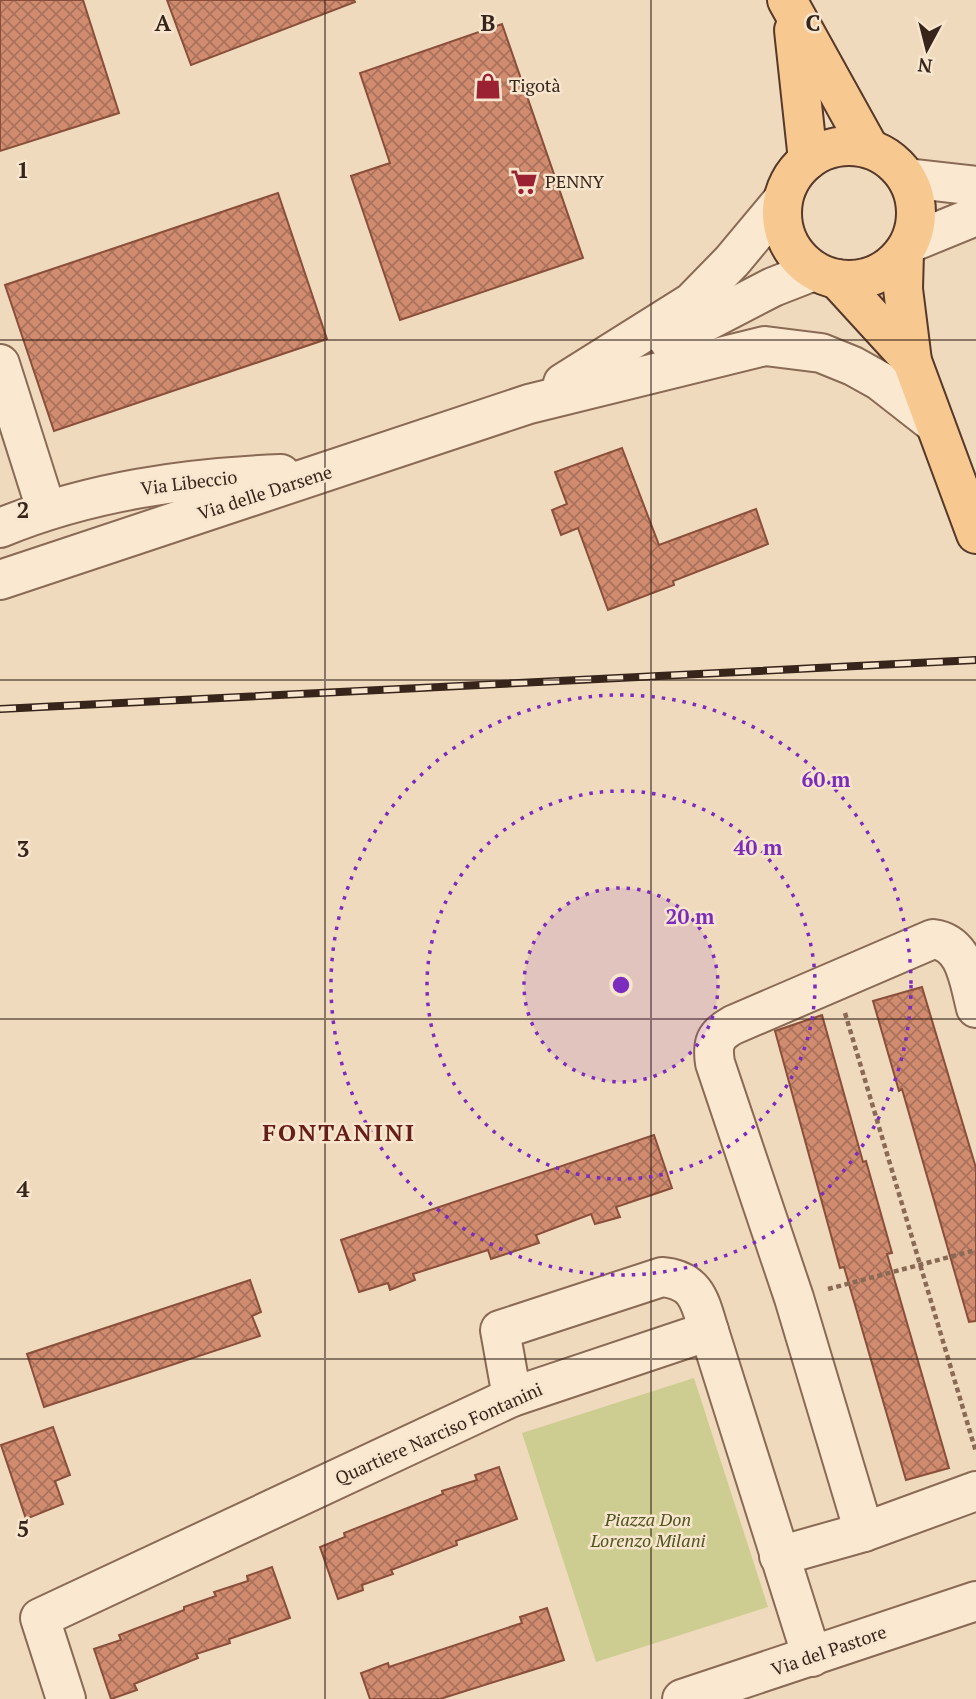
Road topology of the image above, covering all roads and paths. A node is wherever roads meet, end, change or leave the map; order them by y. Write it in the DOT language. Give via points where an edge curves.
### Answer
graph roads {
  1 [pos="790,7"];
  2 [pos="869,148"];
  3 [pos="808,160"];
  4 [pos="907,178"];
  5 [pos="976,186"];
  6 [pos="782,201"];
  7 [pos="976,216"];
  8 [pos="907,248"];
  9 [pos="826,275"];
  10 [pos="912,361"];
  11 [pos="0,364"];
  12 [pos="591,367"];
  13 [pos="528,404"];
  14 [pos="935,424"];
  15 [pos="333,471"];
  16 [pos="46,509"];
  17 [pos="0,528"];
  18 [pos="976,534"];
  19 [pos="0,580"];
  20 [pos="836,980"];
  21 [pos="976,1008"];
  22 [pos="976,1250"];
  23 [pos="921,1266"];
  24 [pos="794,1298"];
  25 [pos="709,1331"];
  26 [pos="512,1397"];
  27 [pos="976,1452"];
  28 [pos="976,1492"];
  29 [pos="864,1532"];
  30 [pos="779,1556"];
  31 [pos="976,1601"];
  32 [pos="812,1657"];
  33 [pos="66,1699"];
  34 [pos="682,1699"];
  1 -- 2 [label="main road"];
  1 -- 3 [label="main road"];
  2 -- 3 [label="main road" via="837,148"];
  2 -- 4 [label="main road" via="884,155"];
  3 -- 6 [label="main road" via="788,185"];
  4 -- 5 [label="street"];
  4 -- 8 [label="main road" via="917,210"];
  6 -- 9 [label="main road" via="787,241 799,258"];
  6 -- 12 [label="street, Via delle Darsene" via="692,302"];
  7 -- 8 [label="street"];
  8 -- 9 [label="main road" via="875,276 856,280"];
  8 -- 10 [label="main road" via="903,289"];
  9 -- 10 [label="main road"];
  9 -- 12 [label="street, Via delle Darsene" via="774,287 651,350"];
  10 -- 14 [label="main road"];
  11 -- 16 [label="street"];
  12 -- 13 [label="street, Via delle Darsene"];
  13 -- 14 [label="street, Via delle Darsene" via="751,349 787,346 853,366"];
  13 -- 15 [label="street, Via delle Darsene"];
  14 -- 18 [label="main road"];
  15 -- 16 [label="street, Via Libeccio" via="198,479"];
  15 -- 19 [label="street, Via delle Darsene"];
  16 -- 17 [label="street, Via Libeccio"];
  20 -- 21 [label="street" via="924,941 939,939 960,955"];
  20 -- 23 [label="path"];
  20 -- 24 [label="street" via="733,1025 719,1033 714,1045 715,1063"];
  22 -- 23 [label="path"];
  23 -- 24 [label="path"];
  23 -- 27 [label="path"];
  24 -- 29 [label="street"];
  25 -- 26 [label="street, Quartiere Narciso Fontanini"];
  25 -- 26 [label="street" via="698,1293 687,1283 662,1277 512,1325 499,1330"];
  25 -- 30 [label="street"];
  26 -- 33 [label="street, Quartiere Narciso Fontanini" via="40,1618"];
  28 -- 29 [label="street"];
  29 -- 30 [label="street"];
  30 -- 32 [label="street"];
  31 -- 32 [label="street, Via del Pastore"];
  32 -- 34 [label="street, Via del Pastore"];
}
